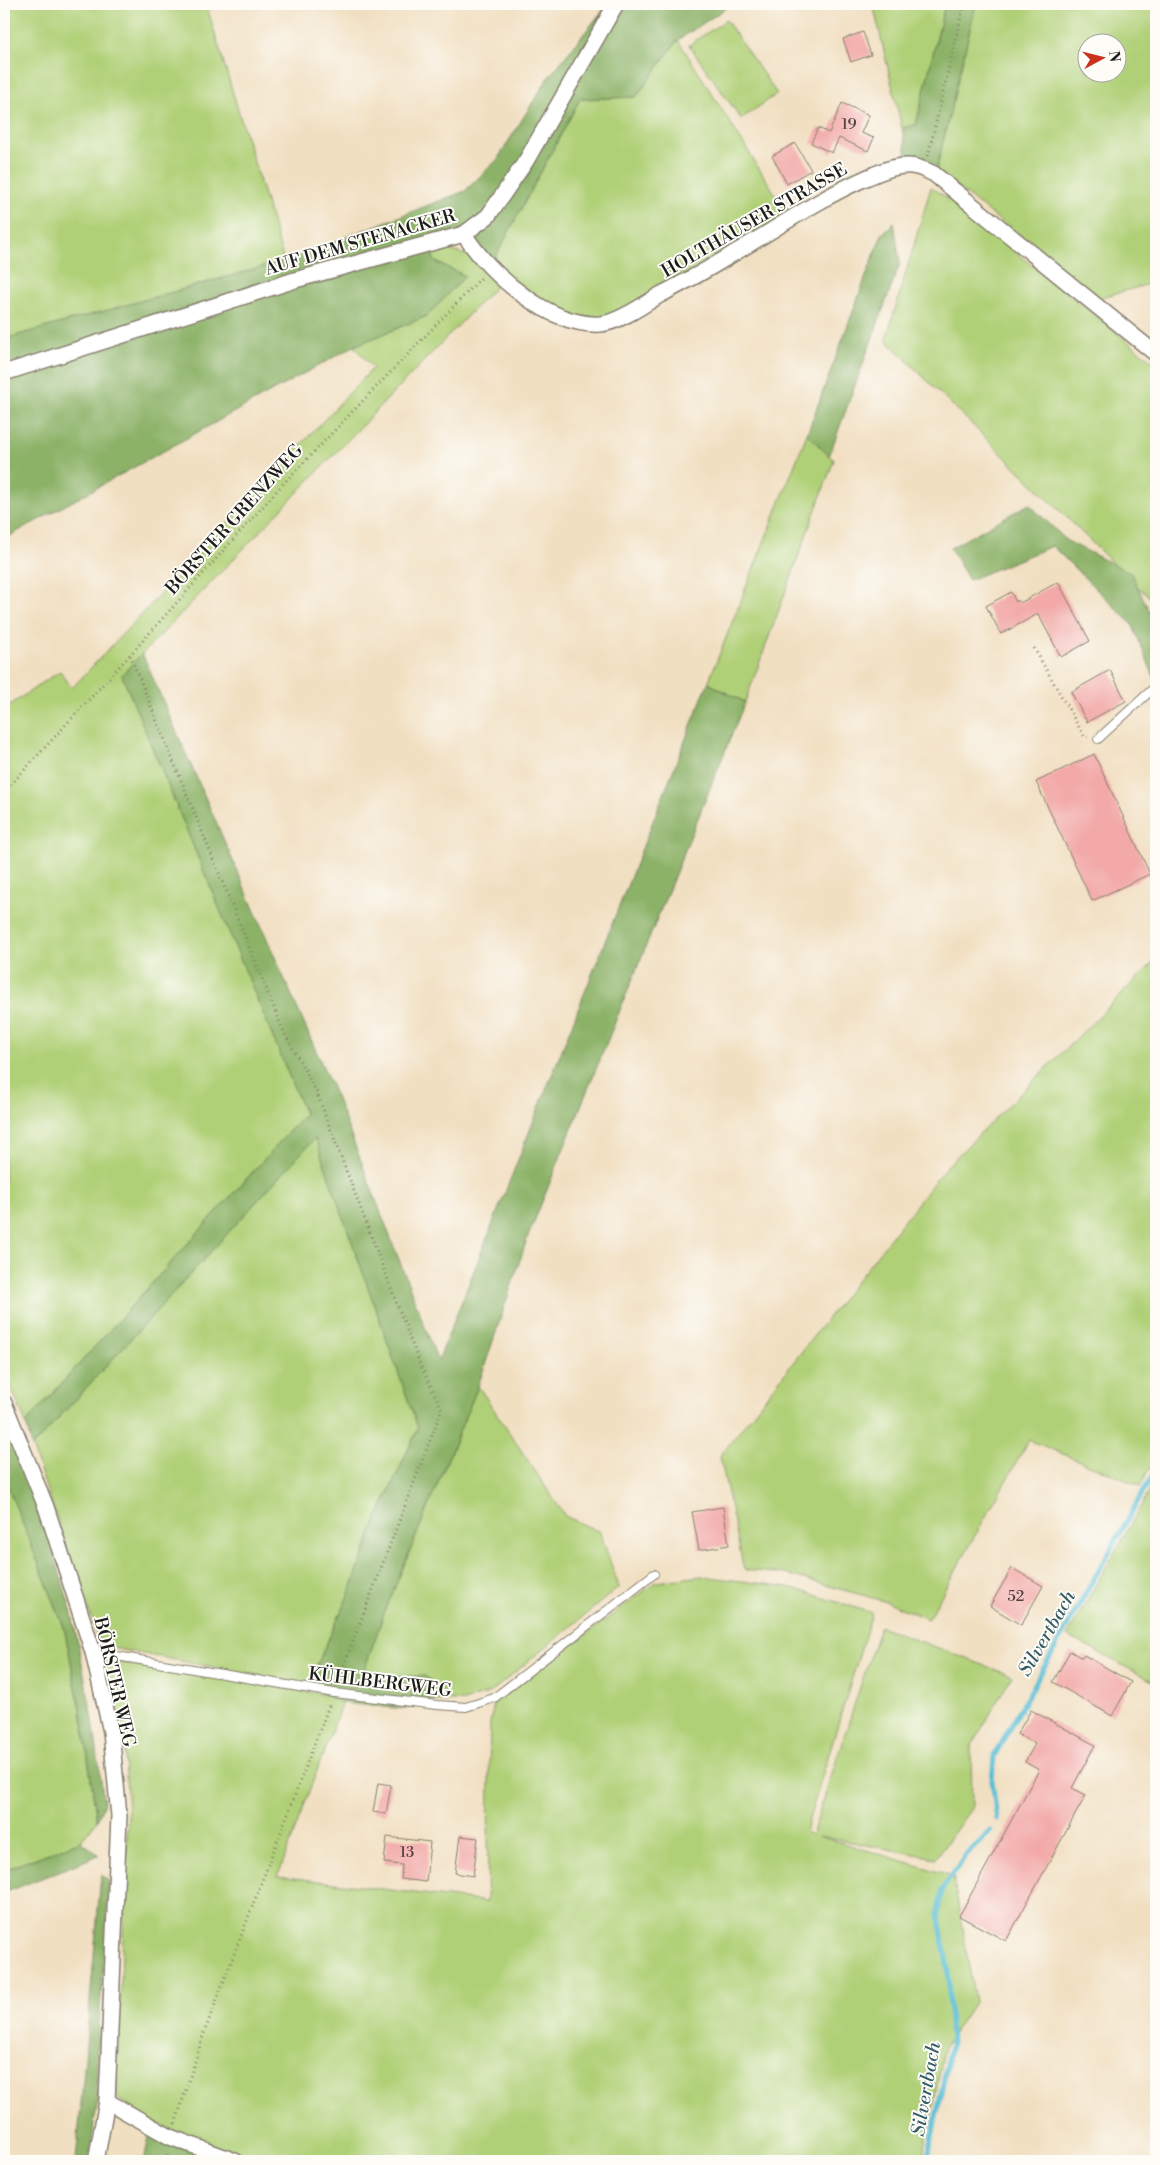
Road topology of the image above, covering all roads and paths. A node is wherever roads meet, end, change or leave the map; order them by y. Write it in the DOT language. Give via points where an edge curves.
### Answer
graph roads {
  1 [pos="616,4"];
  2 [pos="964,4"];
  3 [pos="924,169"];
  4 [pos="464,234"];
  5 [pos="491,268"];
  6 [pos="1156,354"];
  7 [pos="4,373"];
  8 [pos="1034,648"];
  9 [pos="130,655"];
  10 [pos="1156,686"];
  11 [pos="1098,739"];
  12 [pos="4,792"];
  13 [pos="4,1403"];
  14 [pos="654,1574"];
  15 [pos="93,1652"];
  16 [pos="334,1693"];
  17 [pos="108,2101"];
  18 [pos="170,2137"];
  19 [pos="96,2161"];
  20 [pos="235,2161"];
  1 -- 4 [label="street, AUF DEM STENACKER" via="526,162 488,216"];
  2 -- 3 [label="path"];
  3 -- 5 [label="street, HOLTHÄUSER STRASSE" via="906,166 886,169 836,191 731,256 624,316 603,324 585,324 550,313"];
  3 -- 6 [label="street, HOLTHÄUSER STRASSE"];
  4 -- 5 [label="street, HOLTHÄUSER STRASSE"];
  4 -- 7 [label="street, AUF DEM STENACKER" via="295,280"];
  5 -- 9 [label="path, BÖRSTER GRENZWEG" via="282,485"];
  8 -- 11 [label="path" via="1084,736"];
  9 -- 12 [label="path, BÖRSTER GRENZWEG"];
  9 -- 16 [label="path" via="283,1030 316,1091 419,1362 442,1409"];
  10 -- 11 [label="lane"];
  13 -- 15 [label="street, BÖRSTER WEG" via="46,1507"];
  14 -- 16 [label="lane, KÜHLBERGWEG" via="494,1698 466,1707"];
  15 -- 16 [label="lane, KÜHLBERGWEG"];
  15 -- 17 [label="street, BÖRSTER WEG" via="110,1732 119,1816"];
  16 -- 18 [label="path" via="204,2033"];
  17 -- 18 [label="street"];
  17 -- 19 [label="street, BÖRSTER WEG"];
  18 -- 20 [label="street"];
}
